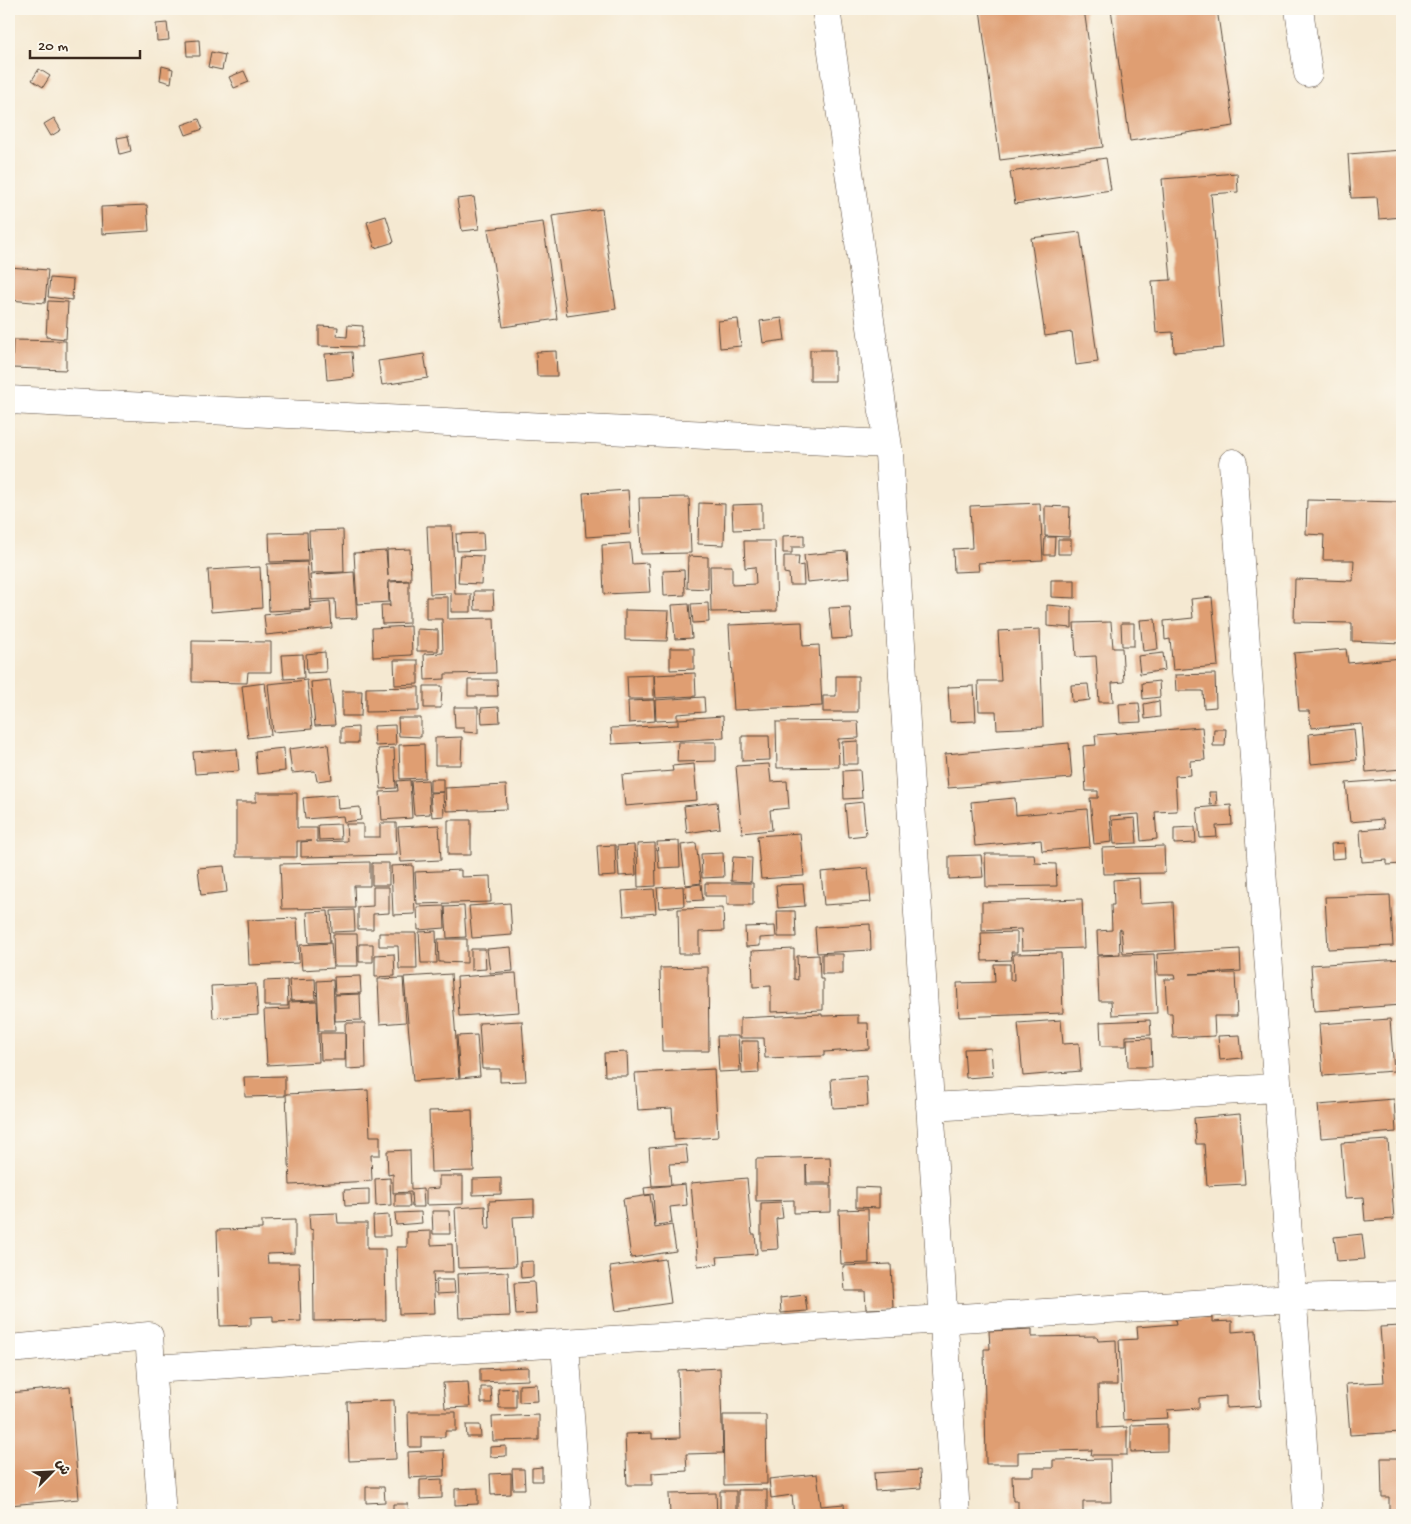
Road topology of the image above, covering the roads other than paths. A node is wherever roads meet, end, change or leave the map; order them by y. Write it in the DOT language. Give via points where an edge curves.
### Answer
graph roads {
  1 [pos="826,9"];
  2 [pos="1299,9"];
  3 [pos="1308,73"];
  4 [pos="9,400"];
  5 [pos="887,444"];
  6 [pos="1233,463"];
  7 [pos="1277,1088"];
  8 [pos="930,1107"];
  9 [pos="1402,1295"];
  10 [pos="1292,1298"];
  11 [pos="943,1319"];
  12 [pos="566,1344"];
  13 [pos="9,1349"];
  14 [pos="152,1369"];
  15 [pos="162,1515"];
  16 [pos="577,1515"];
  17 [pos="956,1515"];
  18 [pos="1308,1515"];
  1 -- 5 [label="street"];
  2 -- 3 [label="street"];
  4 -- 5 [label="street"];
  5 -- 8 [label="street"];
  6 -- 7 [label="street"];
  7 -- 8 [label="street"];
  7 -- 10 [label="street"];
  8 -- 11 [label="street"];
  9 -- 10 [label="street"];
  10 -- 11 [label="street"];
  10 -- 18 [label="street"];
  11 -- 12 [label="street"];
  11 -- 17 [label="street"];
  12 -- 14 [label="street"];
  12 -- 16 [label="street"];
  13 -- 14 [label="street" via="149,1336"];
  14 -- 15 [label="street"];
}
